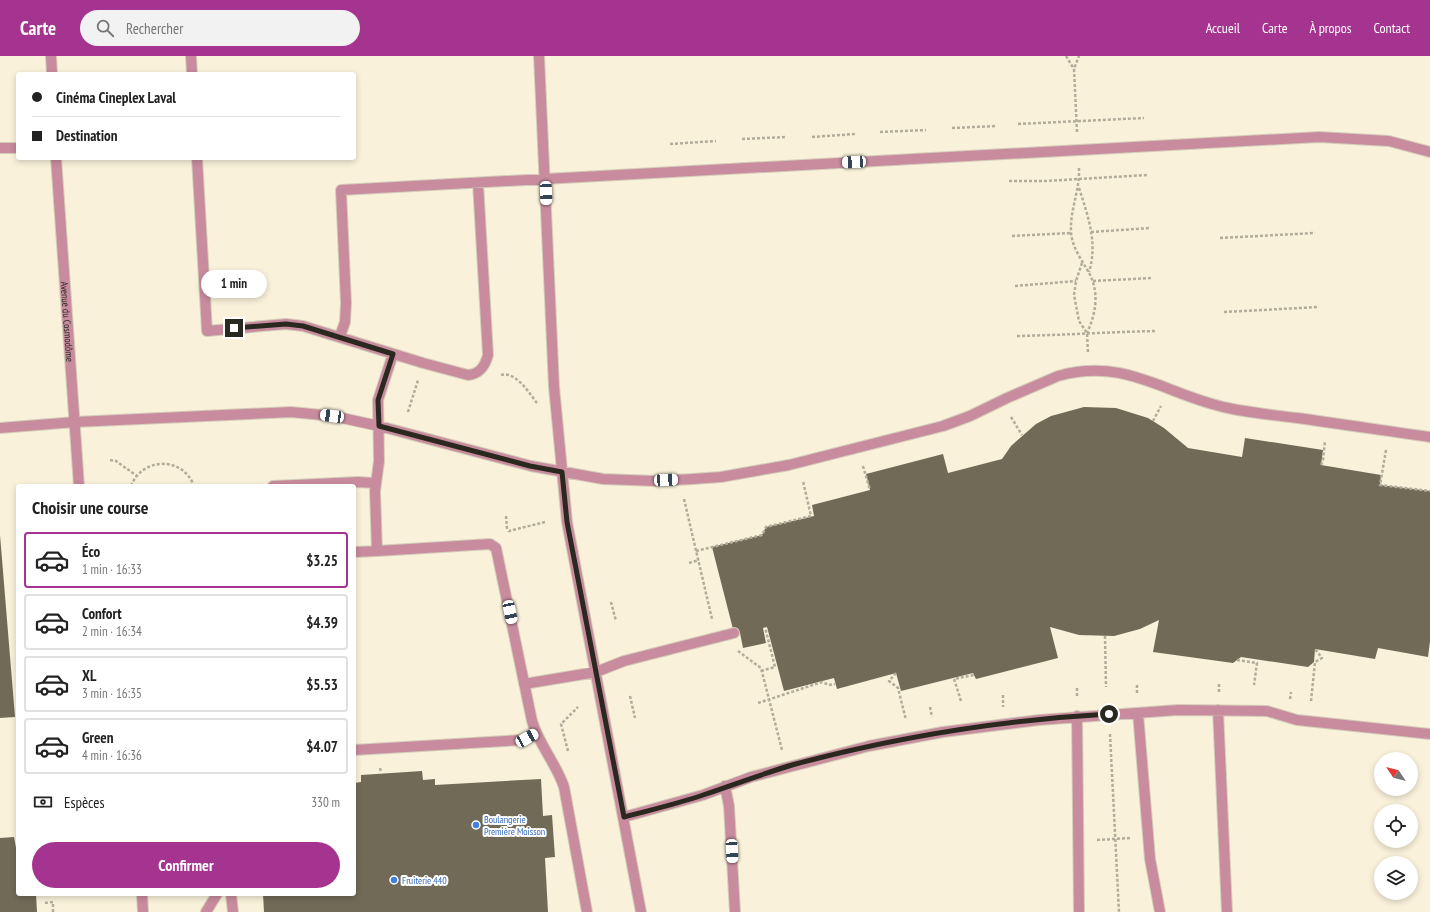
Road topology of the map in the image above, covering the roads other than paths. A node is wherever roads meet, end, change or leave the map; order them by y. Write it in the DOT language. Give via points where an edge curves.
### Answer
graph roads {
  1 [pos="51,56"];
  2 [pos="191,56"];
  3 [pos="539,56"];
  4 [pos="52,72"];
  5 [pos="192,72"];
  6 [pos="0,148"];
  7 [pos="16,148"];
  8 [pos="1430,152"];
  9 [pos="56,160"];
  10 [pos="197,160"];
  11 [pos="546,179"];
  12 [pos="478,183"];
  13 [pos="340,336"];
  14 [pos="393,354"];
  15 [pos="75,422"];
  16 [pos="379,426"];
  17 [pos="0,428"];
  18 [pos="1430,437"];
  19 [pos="562,472"];
  20 [pos="375,483"];
  21 [pos="78,484"];
  22 [pos="316,484"];
  23 [pos="377,551"];
  24 [pos="356,552"];
  25 [pos="734,633"];
  26 [pos="596,672"];
  27 [pos="524,684"];
  28 [pos="1218,710"];
  29 [pos="1138,713"];
  30 [pos="1077,716"];
  31 [pos="536,734"];
  32 [pos="1430,734"];
  33 [pos="356,750"];
  34 [pos="726,786"];
  35 [pos="624,817"];
  36 [pos="142,896"];
  37 [pos="216,896"];
  38 [pos="231,896"];
  39 [pos="143,912"];
  40 [pos="206,912"];
  41 [pos="233,912"];
  42 [pos="587,912"];
  43 [pos="641,912"];
  44 [pos="735,912"];
  45 [pos="1079,912"];
  46 [pos="1160,912"];
  47 [pos="1227,912"];
  1 -- 4 [label="street"];
  2 -- 5 [label="street"];
  3 -- 11 [label="street"];
  6 -- 7 [label="street"];
  8 -- 11 [label="street" via="1389,141 1319,137"];
  9 -- 15 [label="street, Avenue du Cosmodôme"];
  10 -- 13 [label="street" via="207,331 294,324"];
  11 -- 12 [label="street"];
  11 -- 19 [label="street" via="554,387"];
  12 -- 13 [label="street" via="341,190 346,303 345,322"];
  12 -- 14 [label="street" via="488,344 486,362 478,372 468,375"];
  13 -- 14 [label="street"];
  14 -- 16 [label="street" via="378,400"];
  15 -- 16 [label="street" via="300,412"];
  15 -- 17 [label="street"];
  15 -- 21 [label="street, Avenue du Cosmodôme"];
  16 -- 19 [label="street"];
  16 -- 20 [label="street" via="379,461"];
  18 -- 19 [label="street" via="1229,408 1137,377 1112,371 1087,370 1058,376 950,424 763,470 721,477 655,481 603,479"];
  19 -- 26 [label="street" via="567,522"];
  20 -- 22 [label="street"];
  20 -- 23 [label="street"];
  23 -- 24 [label="street"];
  23 -- 27 [label="street" via="493,545 498,553"];
  25 -- 26 [label="street" via="624,661"];
  26 -- 27 [label="street"];
  26 -- 35 [label="street"];
  27 -- 31 [label="street"];
  28 -- 29 [label="street"];
  28 -- 32 [label="street" via="1267,711 1296,720"];
  28 -- 47 [label="street"];
  29 -- 30 [label="street"];
  29 -- 46 [label="street" via="1150,860"];
  30 -- 34 [label="street" via="978,726 907,738 792,766"];
  30 -- 45 [label="street"];
  31 -- 33 [label="street" via="522,740"];
  31 -- 42 [label="street" via="557,769 564,787"];
  34 -- 35 [label="street" via="664,807"];
  34 -- 44 [label="street"];
  35 -- 43 [label="street"];
  36 -- 39 [label="street"];
  37 -- 40 [label="street"];
  38 -- 41 [label="street"];
}
